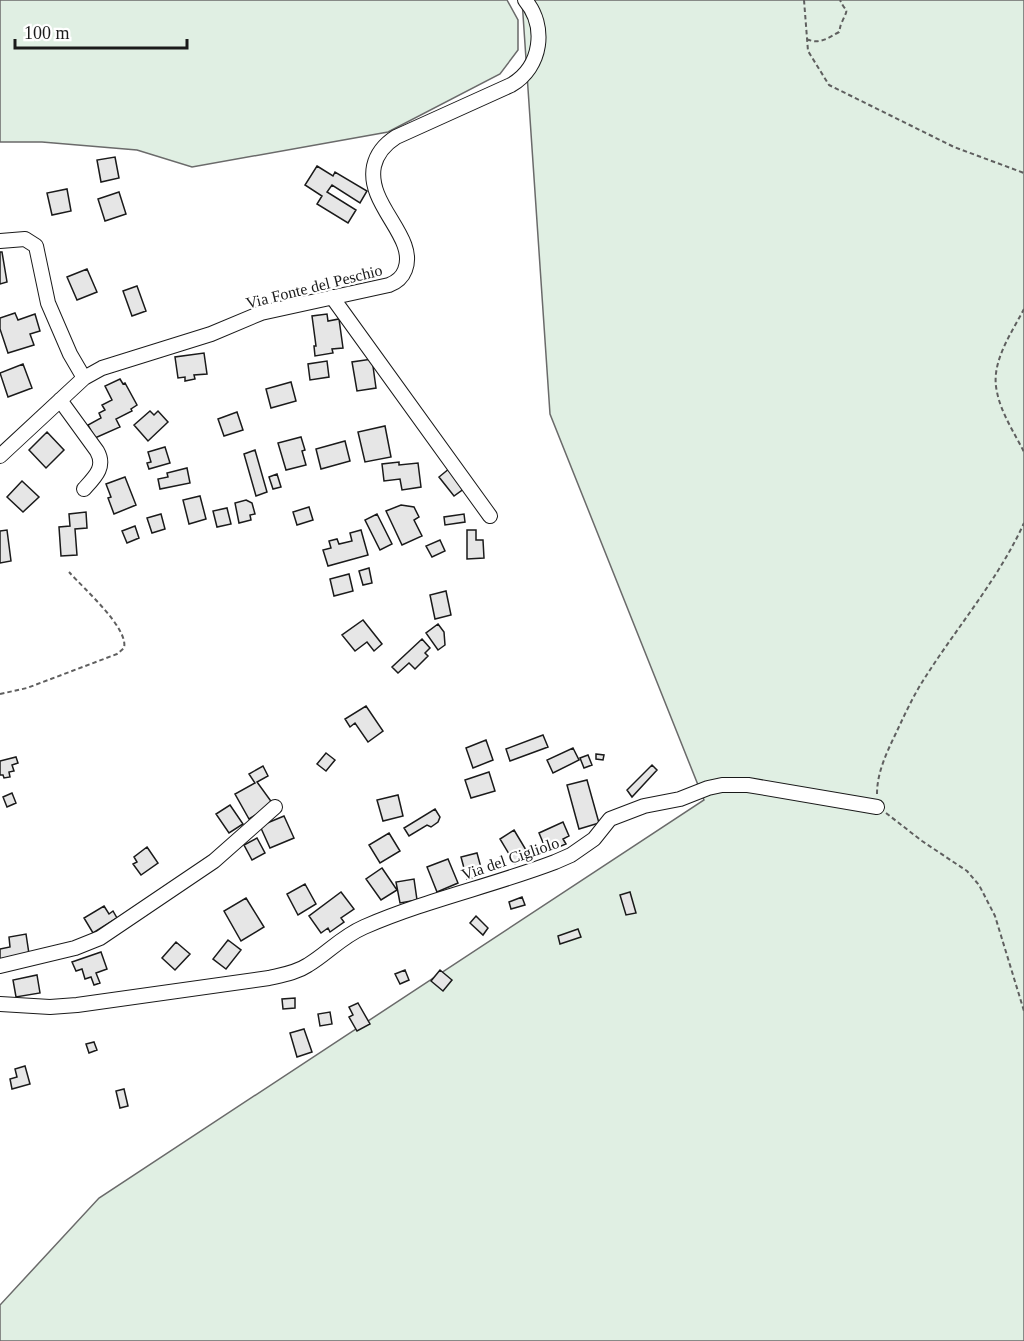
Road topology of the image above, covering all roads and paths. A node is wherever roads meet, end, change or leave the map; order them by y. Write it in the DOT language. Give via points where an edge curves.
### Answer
graph roads {
  1 [pos="525,0"];
  2 [pos="804,0"];
  3 [pos="840,0"];
  4 [pos="807,39"];
  5 [pos="1024,173"];
  6 [pos="0,241"];
  7 [pos="332,297"];
  8 [pos="1024,309"];
  9 [pos="84,378"];
  10 [pos="60,400"];
  11 [pos="1024,452"];
  12 [pos="0,456"];
  13 [pos="84,489"];
  14 [pos="490,516"];
  15 [pos="1024,523"];
  16 [pos="69,572"];
  17 [pos="0,694"];
  18 [pos="275,807"];
  19 [pos="877,807"];
  20 [pos="0,966"];
  21 [pos="0,1004"];
  22 [pos="1024,1011"];
  1 -- 7 [label="street, Via Fonte del Peschio" via="535,14 539,32 536,53 525,73 515,82 401,135 381,150 373,184 408,257 399,280"];
  2 -- 4 [label="path"];
  3 -- 4 [label="path" via="847,12 839,32 819,42"];
  4 -- 5 [label="path" via="808,51 829,85 954,147"];
  6 -- 9 [label="street" via="25,239 36,246 48,303"];
  7 -- 9 [label="street, Via Fonte del Peschio" via="261,313 211,334 107,366"];
  7 -- 14 [label="street"];
  8 -- 11 [label="path" via="1000,357 996,383 998,397"];
  9 -- 10 [label="street, Via Fonte del Peschio"];
  10 -- 12 [label="street, Via Fonte del Peschio"];
  10 -- 13 [label="street" via="101,459 98,472"];
  15 -- 19 [label="path" via="919,687 885,758 877,785"];
  16 -- 17 [label="path" via="121,631 124,648 34,685"];
  18 -- 20 [label="street" via="214,861 100,938"];
  19 -- 21 [label="street, Via del Cigliolo" via="748,785 716,786 610,819 594,839 570,855 366,926 340,939 305,967 289,973 77,1005"];
  19 -- 22 [label="path" via="967,871 979,885 995,916"];
}
